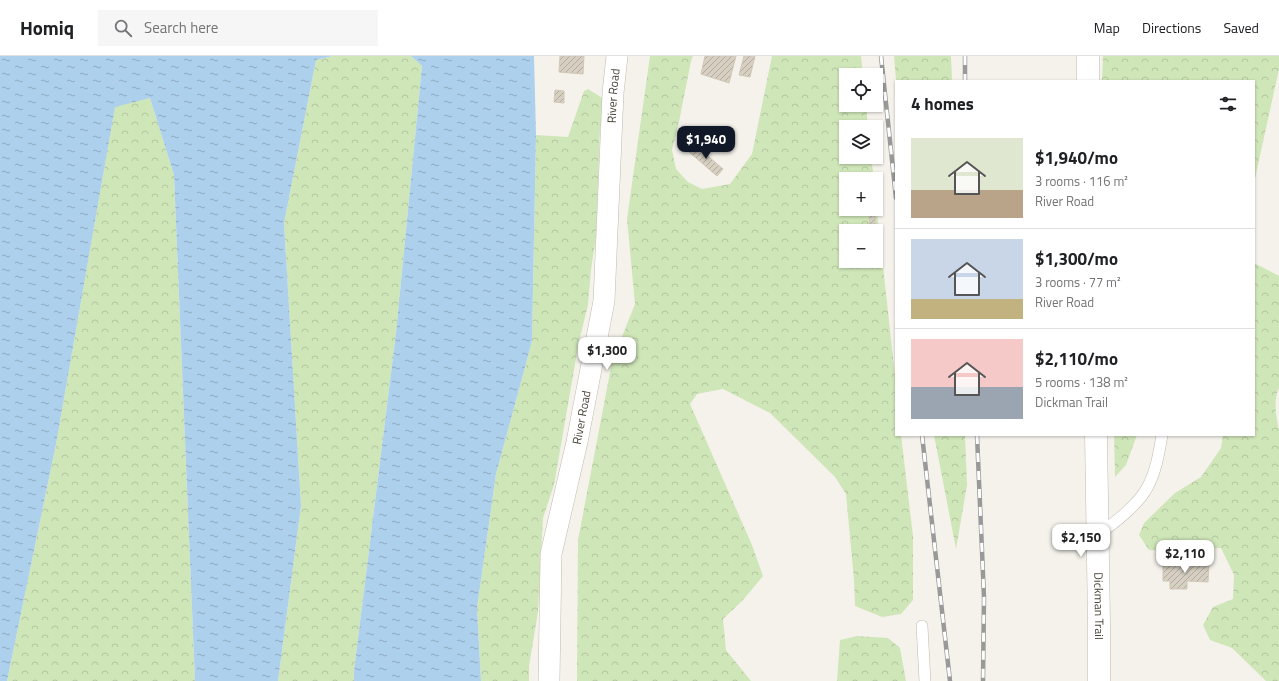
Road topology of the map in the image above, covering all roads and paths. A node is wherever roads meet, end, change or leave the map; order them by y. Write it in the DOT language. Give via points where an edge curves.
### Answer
graph roads {
  1 [pos="617,56"];
  2 [pos="1088,56"];
  3 [pos="1088,80"];
  4 [pos="1096,436"];
  5 [pos="1162,436"];
  6 [pos="1098,535"];
  7 [pos="922,626"];
  8 [pos="549,681"];
  9 [pos="925,681"];
  10 [pos="1099,681"];
  1 -- 8 [label="street, River Road" via="613,93 604,301 577,442 551,554"];
  2 -- 3 [label="street"];
  4 -- 6 [label="street, Dickman Trail"];
  5 -- 6 [label="lane" via="1158,461 1147,489 1126,513"];
  6 -- 10 [label="street, Dickman Trail"];
  7 -- 9 [label="lane"];
}
